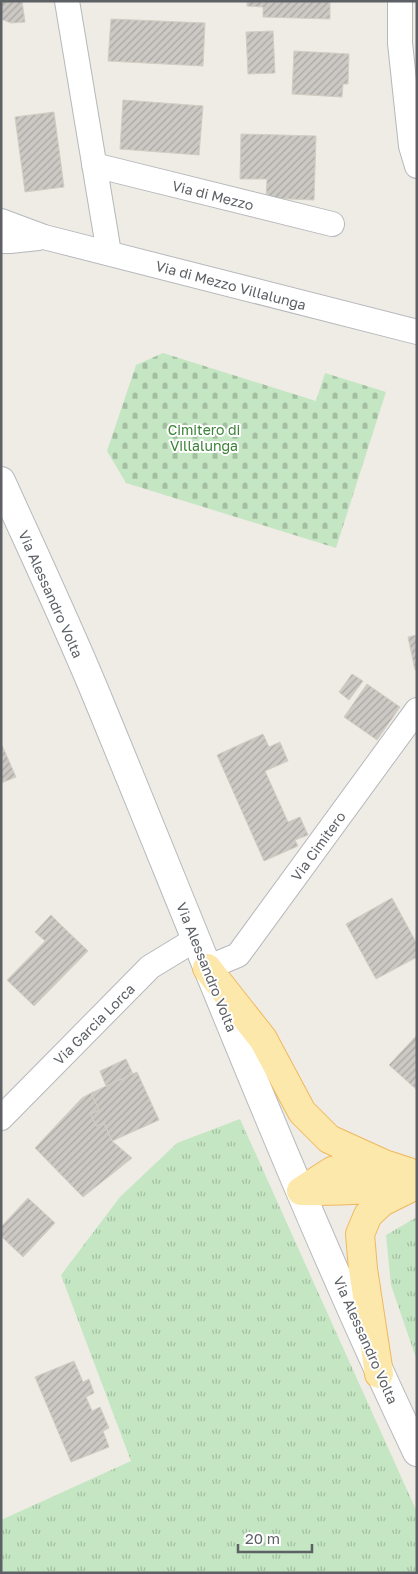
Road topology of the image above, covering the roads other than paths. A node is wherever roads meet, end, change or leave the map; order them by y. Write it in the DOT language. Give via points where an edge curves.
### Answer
graph roads {
  1 [pos="67,1"];
  2 [pos="400,1"];
  3 [pos="415,153"];
  4 [pos="94,166"];
  5 [pos="332,224"];
  6 [pos="3,237"];
  7 [pos="109,253"];
  8 [pos="417,332"];
  9 [pos="1,481"];
  10 [pos="417,710"];
  11 [pos="196,939"];
  12 [pos="207,968"];
  13 [pos="1,1118"];
  14 [pos="384,1164"];
  15 [pos="414,1186"];
  16 [pos="301,1191"];
  17 [pos="380,1374"];
  18 [pos="417,1452"];
  1 -- 4 [label="street"];
  2 -- 3 [label="street" via="400,43"];
  4 -- 5 [label="street, Via di Mezzo"];
  4 -- 7 [label="street"];
  6 -- 7 [label="street, Via di Mezzo Villalunga" via="44,237"];
  7 -- 8 [label="street, Via di Mezzo Villalunga"];
  9 -- 11 [label="main road, Via Alessandro Volta" via="97,698"];
  10 -- 12 [label="street, Via Cimitero" via="238,955"];
  11 -- 12 [label="main road, Via Alessandro Volta"];
  11 -- 13 [label="street, Via Garcia Lorca" via="150,967"];
  12 -- 14 [label="main road" via="263,1038 302,1112 329,1139"];
  12 -- 16 [label="main road, Via Alessandro Volta"];
  14 -- 15 [label="main road" via="409,1172"];
  14 -- 16 [label="main road" via="354,1165 332,1171"];
  15 -- 16 [label="main road"];
  15 -- 17 [label="main road" via="382,1202 368,1215 360,1234"];
  16 -- 17 [label="main road, Via Alessandro Volta"];
  17 -- 18 [label="main road, Via Alessandro Volta"];
}
